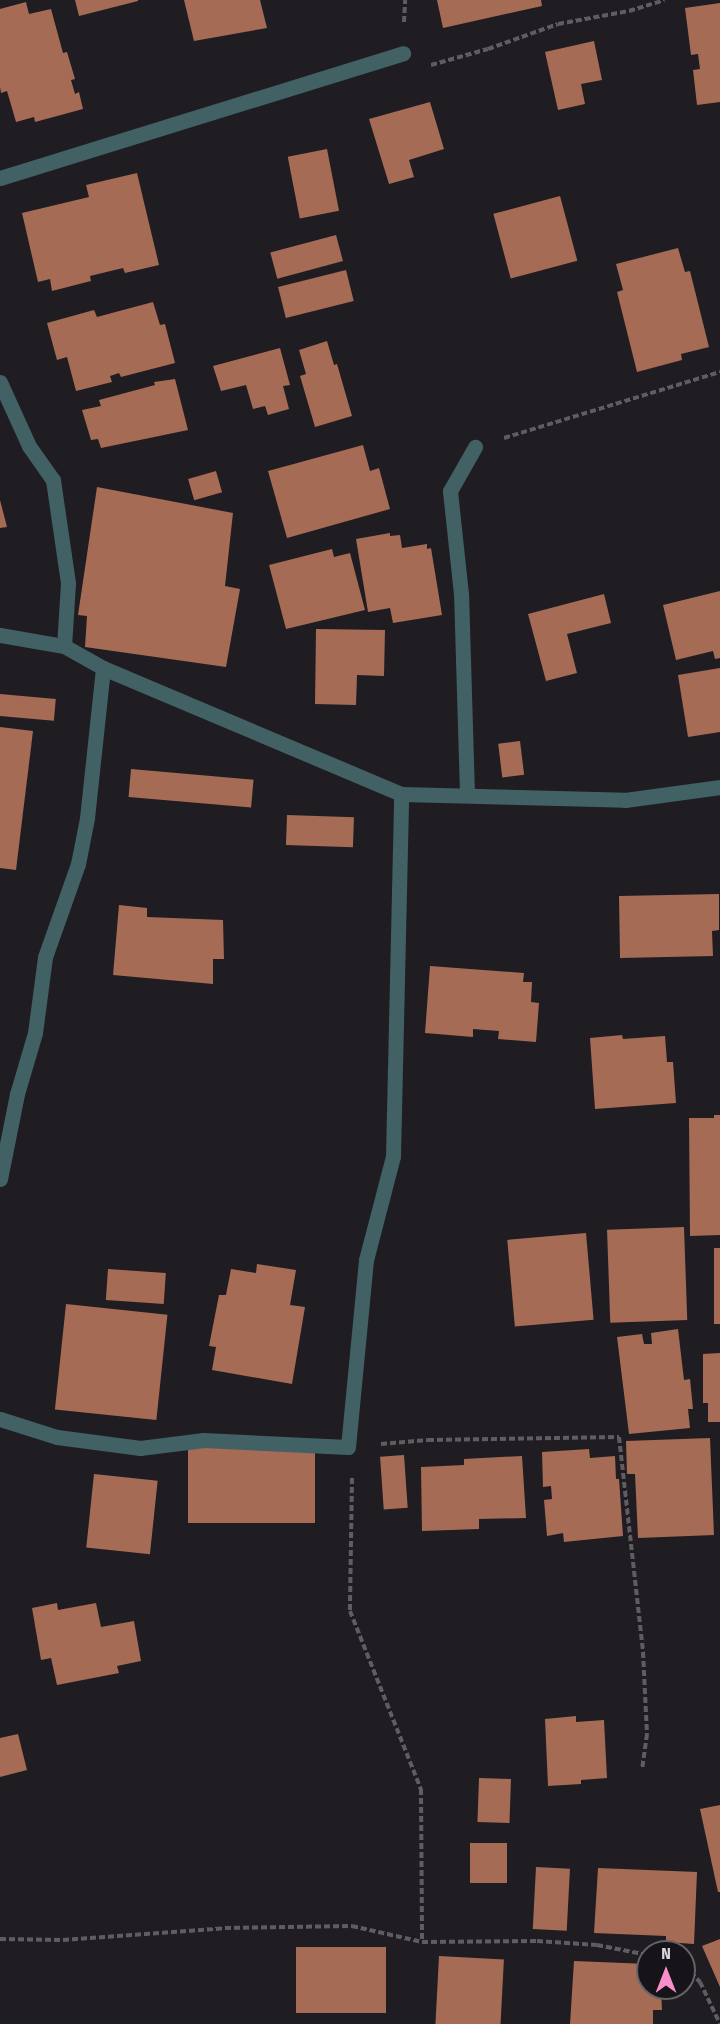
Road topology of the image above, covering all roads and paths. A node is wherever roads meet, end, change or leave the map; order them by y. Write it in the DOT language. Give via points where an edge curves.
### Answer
graph roads {
  1 [pos="405,0"];
  2 [pos="664,0"];
  3 [pos="403,53"];
  4 [pos="0,178"];
  5 [pos="720,372"];
  6 [pos="0,382"];
  7 [pos="475,447"];
  8 [pos="0,635"];
  9 [pos="64,646"];
  10 [pos="103,668"];
  11 [pos="720,788"];
  12 [pos="401,794"];
  13 [pos="467,794"];
  14 [pos="0,1179"];
  15 [pos="0,1419"];
  16 [pos="348,1447"];
  17 [pos="642,1768"];
  18 [pos="0,1939"];
  19 [pos="422,1942"];
  20 [pos="636,1953"];
  21 [pos="696,1978"];
  22 [pos="720,2024"];
  1 -- 3 [label="path"];
  2 -- 3 [label="path" via="558,24 433,66"];
  3 -- 4 [label="street"];
  5 -- 7 [label="path"];
  6 -- 9 [label="street" via="29,446 53,480 68,583"];
  7 -- 13 [label="street" via="450,491 461,594"];
  8 -- 9 [label="street"];
  9 -- 10 [label="street"];
  10 -- 12 [label="street"];
  10 -- 14 [label="street" via="87,818 78,864 45,957 35,1033 17,1094"];
  11 -- 13 [label="street" via="625,800"];
  12 -- 13 [label="street"];
  12 -- 16 [label="street" via="393,1156 366,1260"];
  15 -- 16 [label="street" via="57,1437 140,1448 203,1440"];
  16 -- 17 [label="path" via="428,1440 620,1437 643,1652 647,1734"];
  16 -- 19 [label="path" via="352,1467 350,1611 420,1789"];
  18 -- 19 [label="path" via="63,1940 225,1928 352,1926"];
  19 -- 20 [label="path" via="537,1941 597,1945"];
  21 -- 22 [label="path"];
}
